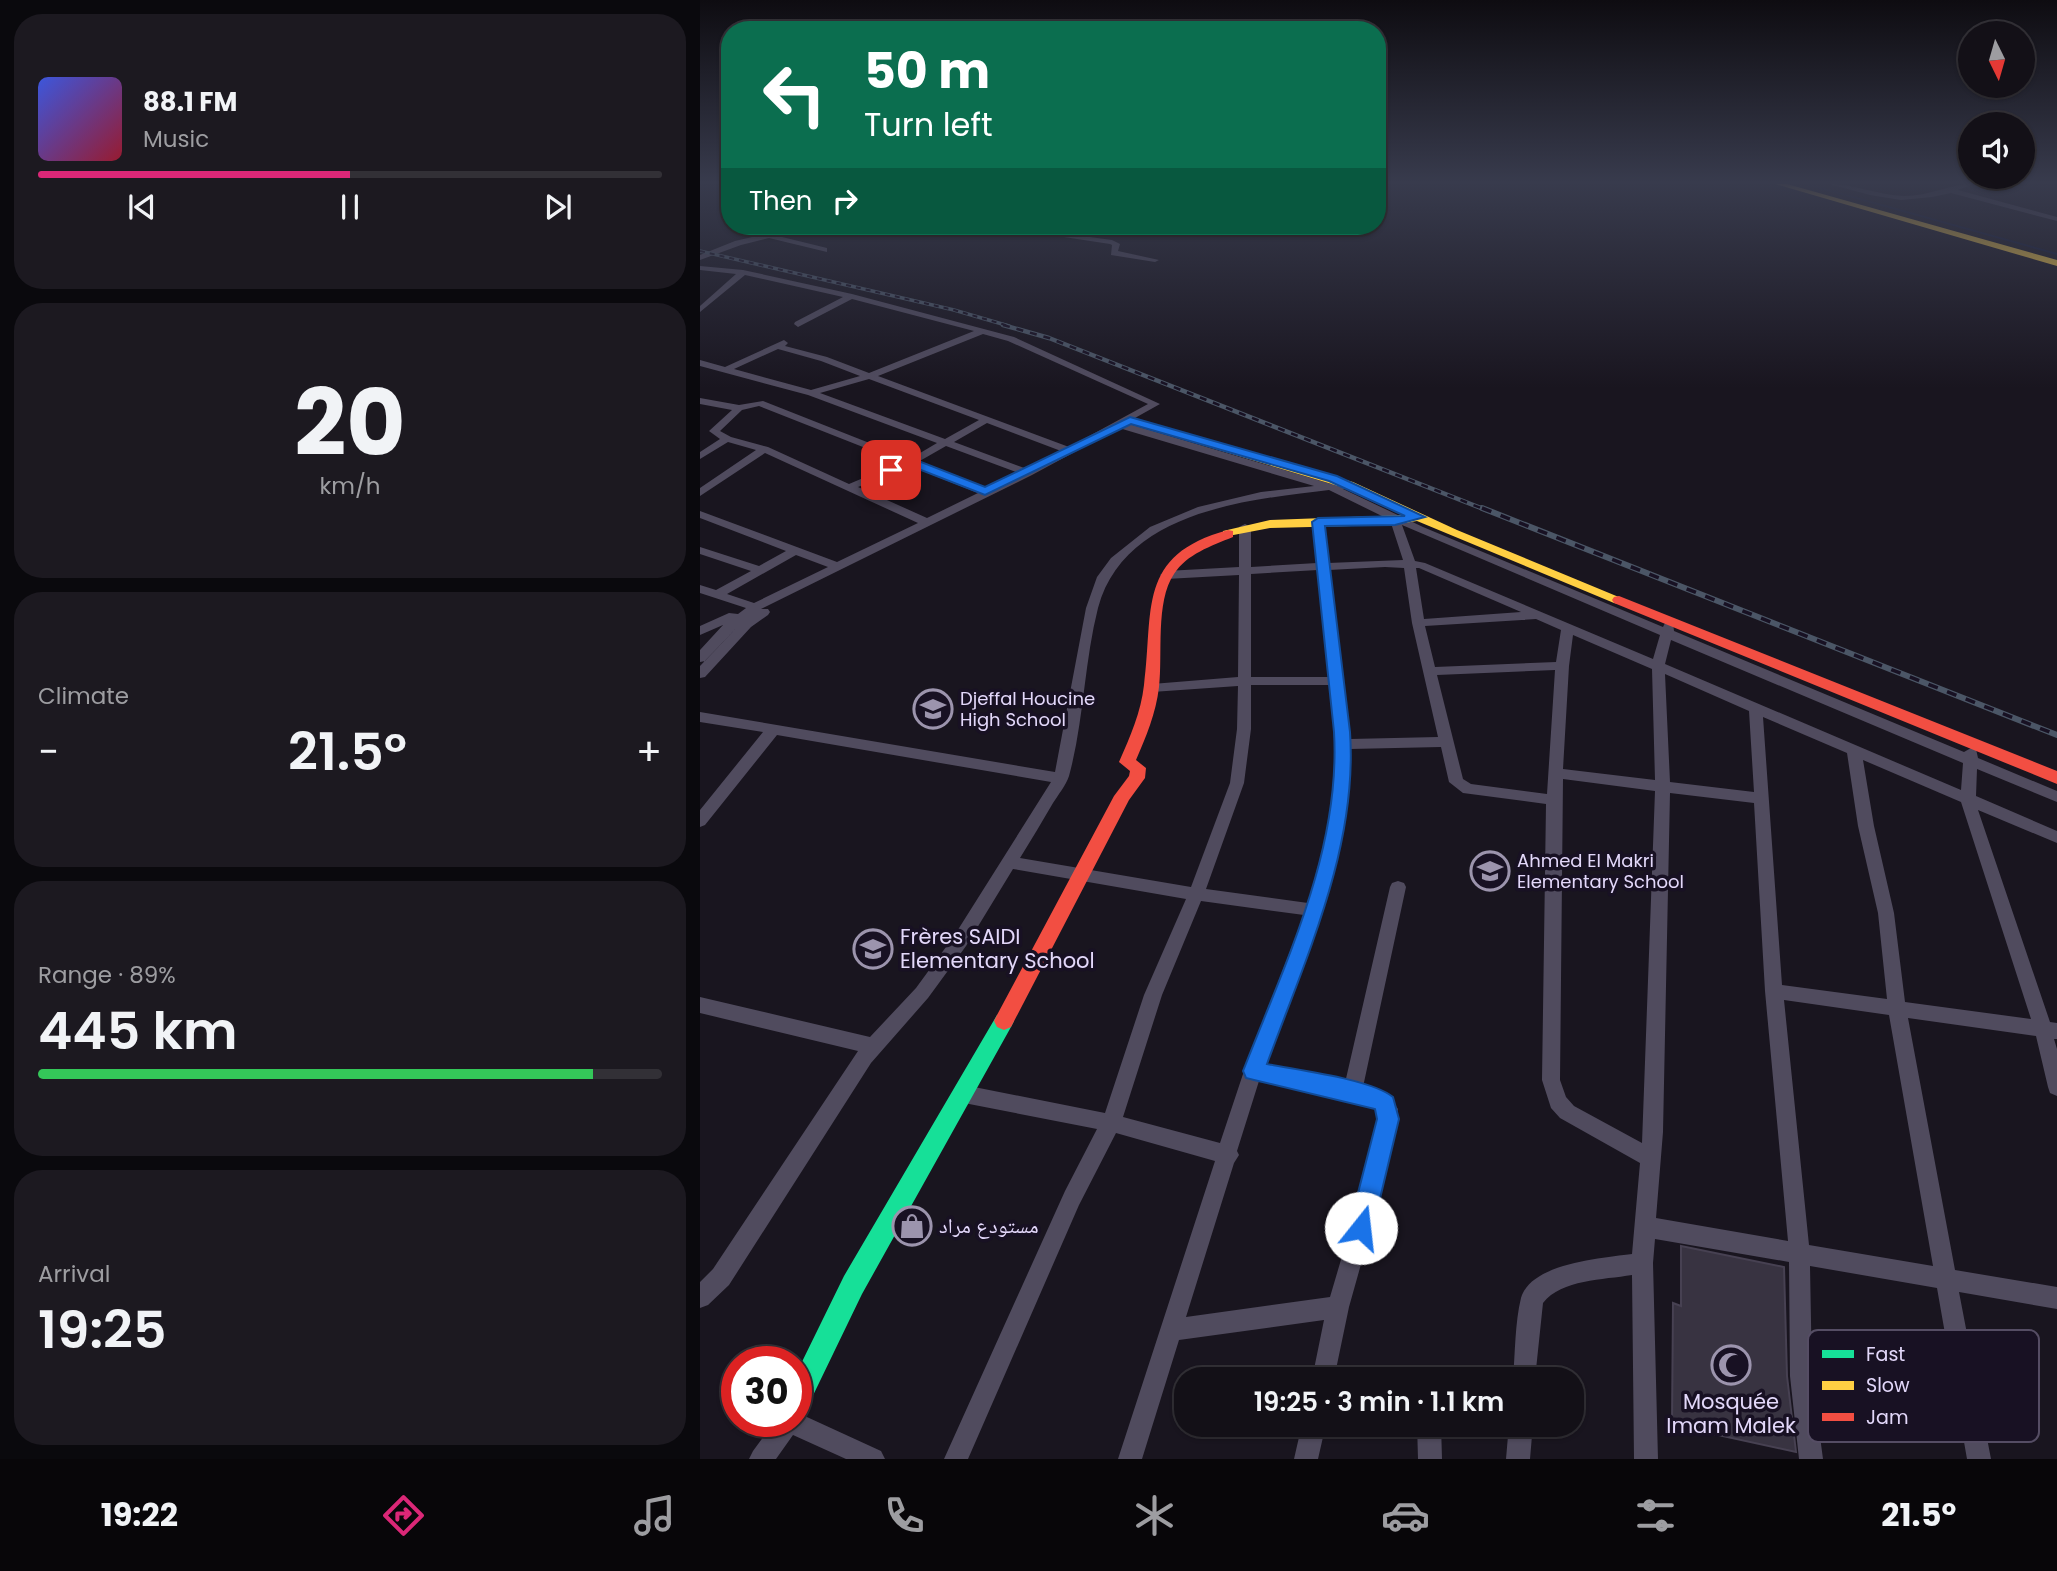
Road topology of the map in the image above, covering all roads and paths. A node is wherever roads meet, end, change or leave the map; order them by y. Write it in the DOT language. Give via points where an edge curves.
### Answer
graph roads {
  1 [pos="718,252"];
  2 [pos="1114,252"];
  3 [pos="2025,252"];
  4 [pos="2026,252"];
  5 [pos="700,258"];
  6 [pos="1155,260"];
  7 [pos="2057,261"];
  8 [pos="700,268"];
  9 [pos="744,272"];
  10 [pos="852,296"];
  11 [pos="700,310"];
  12 [pos="797,324"];
  13 [pos="983,331"];
  14 [pos="700,363"];
  15 [pos="725,370"];
  16 [pos="869,376"];
  17 [pos="795,388"];
  18 [pos="811,393"];
  19 [pos="700,401"];
  20 [pos="761,402"];
  21 [pos="739,408"];
  22 [pos="986,420"];
  23 [pos="1122,424"];
  24 [pos="714,428"];
  25 [pos="700,436"];
  26 [pos="727,439"];
  27 [pos="950,442"];
  28 [pos="764,449"];
  29 [pos="1068,450"];
  30 [pos="700,456"];
  31 [pos="911,461"];
  32 [pos="1028,473"];
  33 [pos="1349,485"];
  34 [pos="1330,486"];
  35 [pos="850,487"];
  36 [pos="985,492"];
  37 [pos="700,493"];
  38 [pos="700,514"];
  39 [pos="1419,517"];
  40 [pos="1398,521"];
  41 [pos="1318,522"];
  42 [pos="928,523"];
  43 [pos="1245,527"];
  44 [pos="700,550"];
  45 [pos="796,550"];
  46 [pos="1409,562"];
  47 [pos="1322,566"];
  48 [pos="839,567"];
  49 [pos="760,570"];
  50 [pos="1245,571"];
  51 [pos="1166,575"];
  52 [pos="700,589"];
  53 [pos="718,594"];
  54 [pos="754,607"];
  55 [pos="1542,615"];
  56 [pos="1418,624"];
  57 [pos="1568,627"];
  58 [pos="1668,628"];
  59 [pos="700,631"];
  60 [pos="700,658"];
  61 [pos="1658,664"];
  62 [pos="1562,666"];
  63 [pos="1430,671"];
  64 [pos="700,674"];
  65 [pos="1244,681"];
  66 [pos="1336,681"];
  67 [pos="1152,688"];
  68 [pos="1756,710"];
  69 [pos="700,718"];
  70 [pos="773,730"];
  71 [pos="1448,742"];
  72 [pos="1342,744"];
  73 [pos="1854,751"];
  74 [pos="1971,753"];
  75 [pos="1555,772"];
  76 [pos="1061,778"];
  77 [pos="2057,778"];
  78 [pos="1663,786"];
  79 [pos="2057,797"];
  80 [pos="1762,799"];
  81 [pos="1554,800"];
  82 [pos="1968,801"];
  83 [pos="700,821"];
  84 [pos="2057,837"];
  85 [pos="1007,862"];
  86 [pos="1081,876"];
  87 [pos="1398,887"];
  88 [pos="1196,894"];
  89 [pos="1314,910"];
  90 [pos="1774,991"];
  91 [pos="700,1005"];
  92 [pos="1897,1008"];
  93 [pos="2050,1030"];
  94 [pos="872,1046"];
  95 [pos="1254,1071"];
  96 [pos="2057,1087"];
  97 [pos="1352,1092"];
  98 [pos="964,1094"];
  99 [pos="1111,1123"];
  100 [pos="1229,1155"];
  101 [pos="1651,1158"];
  102 [pos="1645,1227"];
  103 [pos="1799,1251"];
  104 [pos="1642,1263"];
  105 [pos="1948,1277"];
  106 [pos="700,1297"];
  107 [pos="2057,1298"];
  108 [pos="1338,1307"];
  109 [pos="1172,1330"];
  110 [pos="1957,1330"];
  111 [pos="812,1365"];
  112 [pos="1326,1367"];
  113 [pos="1525,1367"];
  114 [pos="812,1431"];
  115 [pos="1808,1434"];
  116 [pos="777,1437"];
  117 [pos="1311,1437"];
  118 [pos="1429,1437"];
  119 [pos="1520,1437"];
  120 [pos="761,1459"];
  121 [pos="873,1459"];
  122 [pos="956,1459"];
  123 [pos="1130,1459"];
  124 [pos="1306,1459"];
  125 [pos="1430,1459"];
  126 [pos="1518,1459"];
  127 [pos="1646,1459"];
  1 -- 5 [label="street"];
  2 -- 6 [label="street"];
  3 -- 7 [label="street"];
  4 -- 7 [label="street"];
  8 -- 9 [label="street"];
  9 -- 10 [label="street"];
  9 -- 11 [label="street"];
  10 -- 12 [label="street"];
  10 -- 13 [label="street"];
  13 -- 16 [label="street"];
  13 -- 23 [label="street" via="1067,362 1155,403"];
  14 -- 15 [label="street"];
  15 -- 16 [label="street" via="782,344"];
  15 -- 17 [label="street"];
  16 -- 18 [label="street"];
  16 -- 22 [label="street"];
  17 -- 18 [label="street"];
  17 -- 20 [label="street"];
  18 -- 27 [label="street"];
  19 -- 21 [label="street"];
  20 -- 21 [label="street"];
  20 -- 31 [label="street"];
  21 -- 24 [label="street"];
  22 -- 27 [label="street"];
  22 -- 29 [label="street"];
  23 -- 29 [label="street"];
  23 -- 33 [label="street"];
  23 -- 34 [label="street"];
  23 -- 64 [label="street" via="1084,448 760,614"];
  24 -- 25 [label="street"];
  24 -- 26 [label="street"];
  26 -- 28 [label="street"];
  26 -- 30 [label="street"];
  27 -- 31 [label="street"];
  27 -- 32 [label="street"];
  28 -- 35 [label="street"];
  28 -- 37 [label="street"];
  29 -- 32 [label="street"];
  31 -- 35 [label="street"];
  31 -- 36 [label="street"];
  32 -- 36 [label="street"];
  33 -- 34 [label="street"];
  33 -- 39 [label="street"];
  34 -- 40 [label="street"];
  34 -- 76 [label="street" via="1202,509 1154,529 1115,560 1091,608"];
  35 -- 42 [label="street"];
  36 -- 42 [label="street"];
  38 -- 45 [label="street"];
  39 -- 40 [label="street"];
  39 -- 58 [label="street"];
  40 -- 41 [label="street"];
  40 -- 46 [label="street"];
  40 -- 58 [label="street"];
  41 -- 43 [label="street"];
  41 -- 47 [label="street"];
  42 -- 48 [label="street"];
  43 -- 50 [label="street"];
  43 -- 51 [label="street" via="1207,540"];
  44 -- 49 [label="street"];
  45 -- 48 [label="street"];
  45 -- 49 [label="street"];
  46 -- 47 [label="street"];
  46 -- 55 [label="street"];
  46 -- 56 [label="street"];
  47 -- 50 [label="street"];
  47 -- 66 [label="street"];
  48 -- 54 [label="street"];
  49 -- 53 [label="street"];
  50 -- 51 [label="street"];
  50 -- 65 [label="street"];
  51 -- 67 [label="street" via="1160,580 1155,605"];
  52 -- 53 [label="street"];
  53 -- 54 [label="street"];
  54 -- 59 [label="street"];
  54 -- 60 [label="street"];
  55 -- 56 [label="street"];
  55 -- 57 [label="street"];
  56 -- 63 [label="street"];
  57 -- 61 [label="street"];
  57 -- 62 [label="street"];
  58 -- 61 [label="street"];
  58 -- 74 [label="street"];
  61 -- 68 [label="street"];
  61 -- 78 [label="street"];
  62 -- 63 [label="street"];
  62 -- 75 [label="street"];
  63 -- 71 [label="street"];
  65 -- 66 [label="street"];
  65 -- 67 [label="street"];
  65 -- 88 [label="street" via="1237,783"];
  66 -- 72 [label="street"];
  67 -- 86 [label="street" via="1144,727 1127,762 1138,768 1137,778 1122,796"];
  68 -- 73 [label="street"];
  68 -- 80 [label="street"];
  69 -- 70 [label="street"];
  70 -- 76 [label="street"];
  70 -- 83 [label="street"];
  71 -- 72 [label="street"];
  71 -- 81 [label="street" via="1459,785"];
  72 -- 89 [label="street" via="1338,821"];
  73 -- 82 [label="street"];
  73 -- 92 [label="street" via="1886,913"];
  74 -- 77 [label="street"];
  74 -- 79 [label="street"];
  74 -- 82 [label="street"];
  75 -- 78 [label="street"];
  75 -- 81 [label="street"];
  76 -- 85 [label="street"];
  78 -- 80 [label="street"];
  78 -- 101 [label="street"];
  80 -- 90 [label="street"];
  81 -- 101 [label="street" via="1551,1080 1558,1102 1567,1112"];
  82 -- 84 [label="street"];
  82 -- 93 [label="street"];
  85 -- 86 [label="street"];
  85 -- 94 [label="street" via="939,972"];
  86 -- 88 [label="street"];
  86 -- 98 [label="street"];
  87 -- 97 [label="street"];
  88 -- 89 [label="street"];
  88 -- 99 [label="street" via="1153,995"];
  89 -- 95 [label="street"];
  90 -- 92 [label="street"];
  90 -- 103 [label="street"];
  91 -- 94 [label="street"];
  92 -- 93 [label="street"];
  92 -- 105 [label="street"];
  93 -- 96 [label="street"];
  94 -- 106 [label="street" via="721,1277"];
  95 -- 97 [label="street"];
  95 -- 100 [label="street"];
  97 -- 108 [label="street" via="1379,1099 1388,1109 1388,1119"];
  98 -- 99 [label="street"];
  98 -- 111 [label="street"];
  99 -- 100 [label="street"];
  99 -- 122 [label="street" via="1072,1198"];
  100 -- 109 [label="street"];
  101 -- 102 [label="street"];
  102 -- 103 [label="street"];
  102 -- 104 [label="street"];
  103 -- 105 [label="street"];
  103 -- 115 [label="street" via="1801,1376"];
  104 -- 113 [label="street" via="1563,1277 1538,1288 1532,1299"];
  104 -- 127 [label="street"];
  105 -- 107 [label="street"];
  105 -- 110 [label="street"];
  108 -- 109 [label="street"];
  108 -- 112 [label="street"];
  109 -- 123 [label="street"];
  114 -- 121 [label="street"];
  116 -- 120 [label="street"];
  117 -- 124 [label="street"];
  118 -- 125 [label="street"];
  119 -- 126 [label="street"];
}
